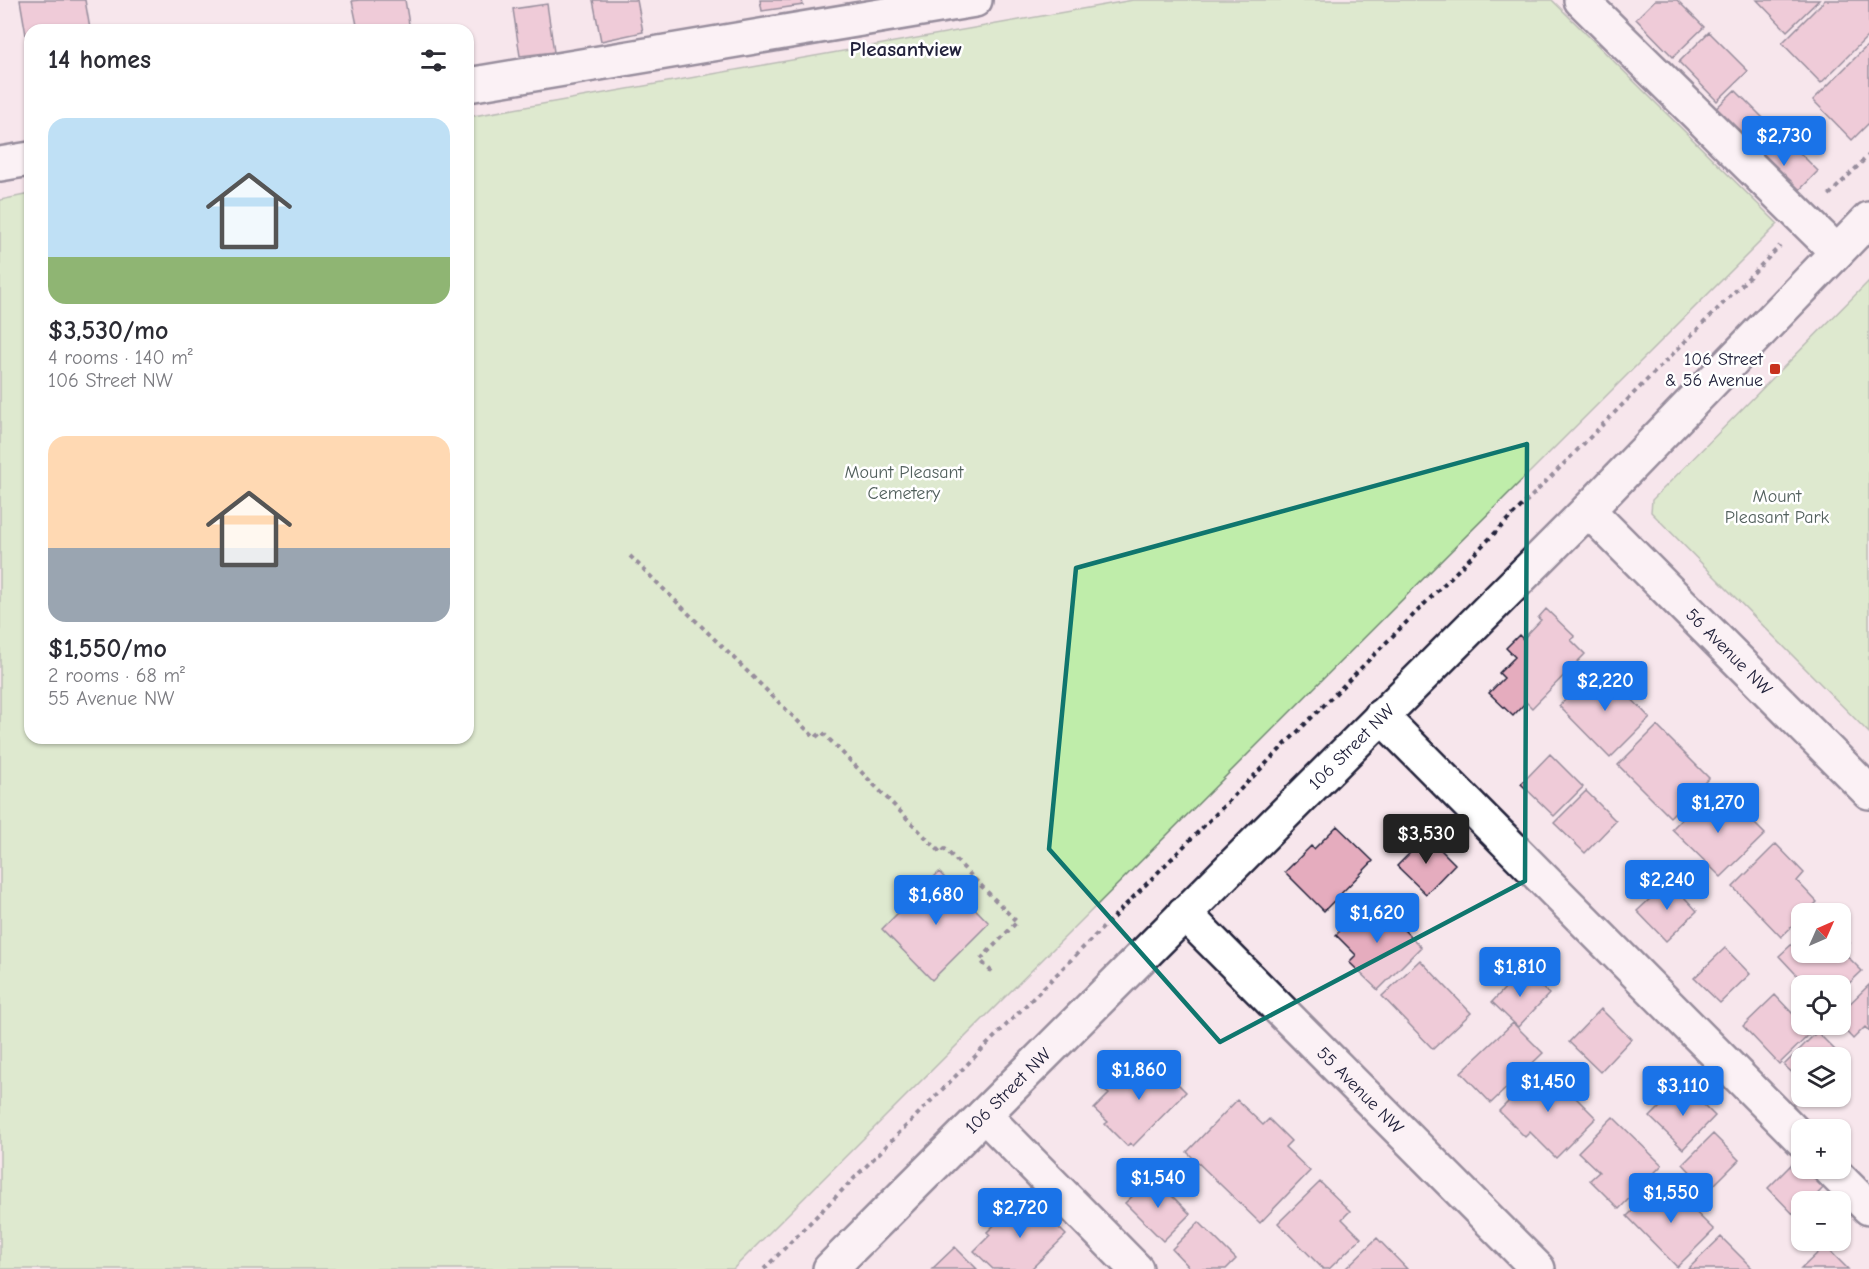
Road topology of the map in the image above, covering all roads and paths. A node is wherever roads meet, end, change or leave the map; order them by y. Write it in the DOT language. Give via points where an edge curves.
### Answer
graph roads {
  1 [pos="975,0"];
  2 [pos="1581,0"];
  3 [pos="878,8"];
  4 [pos="474,84"];
  5 [pos="1869,155"];
  6 [pos="24,160"];
  7 [pos="0,164"];
  8 [pos="1869,219"];
  9 [pos="1804,220"];
  10 [pos="1837,252"];
  11 [pos="1588,510"];
  12 [pos="630,556"];
  13 [pos="1381,716"];
  14 [pos="1869,792"];
  15 [pos="1184,913"];
  16 [pos="993,973"];
  17 [pos="984,1115"];
  18 [pos="1791,1129"];
  19 [pos="1841,1179"];
  20 [pos="1869,1208"];
  21 [pos="764,1269"];
  22 [pos="830,1269"];
  23 [pos="1136,1269"];
  24 [pos="1538,1269"];
  1 -- 3 [label="street"];
  2 -- 9 [label="street"];
  3 -- 4 [label="street"];
  5 -- 9 [label="path"];
  6 -- 7 [label="street"];
  8 -- 10 [label="street, 106 Street NW"];
  9 -- 10 [label="street"];
  9 -- 21 [label="path"];
  10 -- 11 [label="street, 106 Street NW"];
  11 -- 13 [label="street, 106 Street NW"];
  11 -- 14 [label="street, 56 Avenue NW"];
  12 -- 16 [label="path" via="815,738 822,732 941,853 945,849 1017,922 980,960"];
  13 -- 15 [label="street, 106 Street NW"];
  13 -- 18 [label="street"];
  15 -- 17 [label="street, 106 Street NW"];
  15 -- 24 [label="street, 55 Avenue NW"];
  17 -- 22 [label="street, 106 Street NW"];
  17 -- 23 [label="street"];
  19 -- 20 [label="street"];
}
